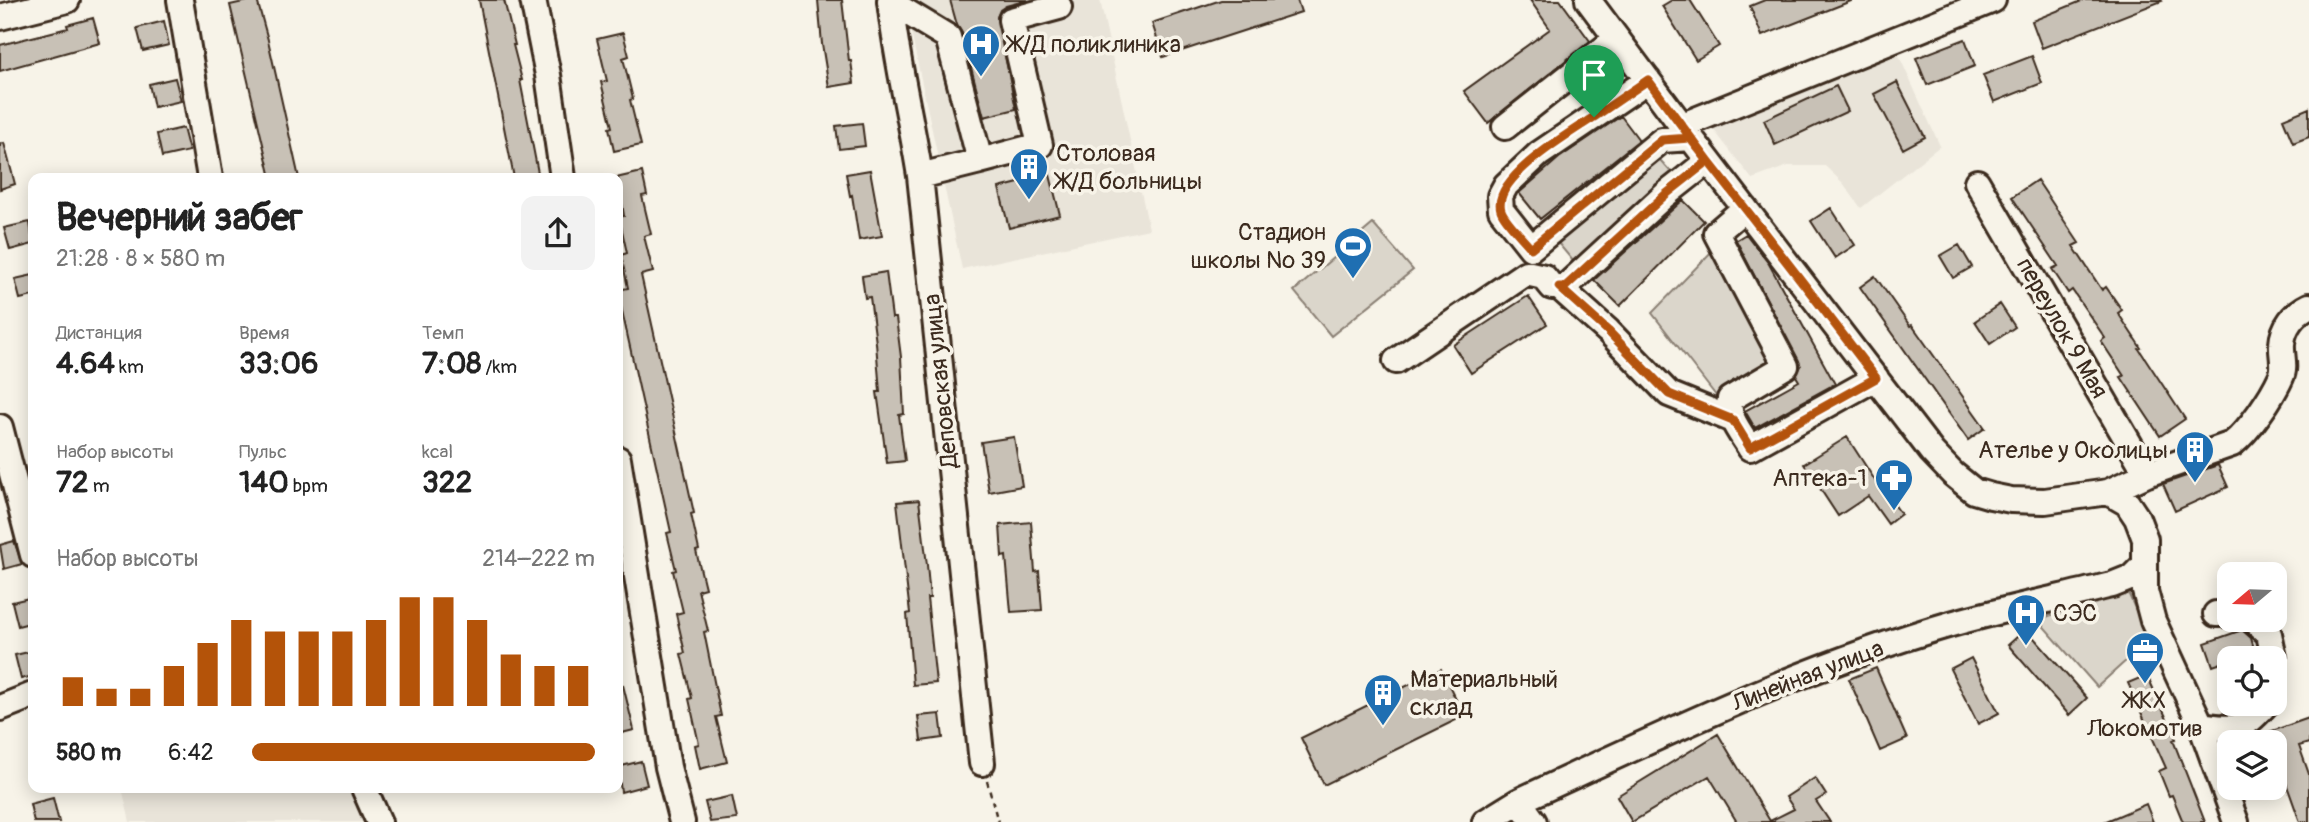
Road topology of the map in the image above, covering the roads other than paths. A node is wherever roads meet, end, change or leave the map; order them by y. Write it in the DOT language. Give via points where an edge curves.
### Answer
graph roads {
  1 [pos="67,0"];
  2 [pos="180,0"];
  3 [pos="533,0"];
  4 [pos="1588,0"];
  5 [pos="1993,0"];
  6 [pos="890,1"];
  7 [pos="1059,7"];
  8 [pos="0,16"];
  9 [pos="1616,40"];
  10 [pos="1648,80"];
  11 [pos="1505,127"];
  12 [pos="1686,132"];
  13 [pos="980,161"];
  14 [pos="1708,161"];
  15 [pos="210,173"];
  16 [pos="562,173"];
  17 [pos="920,176"];
  18 [pos="1977,182"];
  19 [pos="1745,208"];
  20 [pos="1559,287"];
  21 [pos="2309,306"];
  22 [pos="1396,360"];
  23 [pos="1876,378"];
  24 [pos="1733,420"];
  25 [pos="0,427"];
  26 [pos="2147,474"];
  27 [pos="623,490"];
  28 [pos="2108,492"];
  29 [pos="28,536"];
  30 [pos="2144,565"];
  31 [pos="28,697"];
  32 [pos="0,708"];
  33 [pos="2255,716"];
  34 [pos="2201,725"];
  35 [pos="982,763"];
  36 [pos="366,793"];
  37 [pos="1519,801"];
  38 [pos="379,822"];
  39 [pos="682,822"];
  40 [pos="1485,822"];
  41 [pos="1534,822"];
  42 [pos="2236,822"];
  1 -- 8 [label="street"];
  2 -- 15 [label="street"];
  3 -- 16 [label="street"];
  4 -- 9 [label="street"];
  5 -- 12 [label="street"];
  6 -- 13 [label="street" via="948,37"];
  6 -- 17 [label="street, Деповская улица"];
  7 -- 13 [label="street" via="1011,20 1040,145"];
  9 -- 10 [label="street"];
  9 -- 11 [label="street"];
  10 -- 12 [label="street"];
  10 -- 12 [label="street" via="1539,154 1506,185 1500,196 1501,210 1531,248 1662,140"];
  12 -- 14 [label="street"];
  13 -- 17 [label="street"];
  14 -- 19 [label="street"];
  14 -- 20 [label="street" via="1565,287"];
  17 -- 35 [label="street, Деповская улица"];
  18 -- 26 [label="street, переулок 9 Мая"];
  19 -- 23 [label="street"];
  19 -- 24 [label="street" via="1716,233 1786,366 1730,399"];
  20 -- 22 [label="street" via="1526,273"];
  20 -- 24 [label="street" via="1669,394"];
  21 -- 26 [label="street" via="2288,324 2282,345 2283,375 2244,435 2232,444"];
  23 -- 24 [label="street" via="1750,448"];
  23 -- 28 [label="street" via="1932,452 1974,491 2011,500 2055,500"];
  25 -- 29 [label="street"];
  26 -- 28 [label="street"];
  27 -- 39 [label="street" via="668,767"];
  28 -- 30 [label="street" via="2127,503 2137,518 2144,539"];
  30 -- 34 [label="street" via="2153,621"];
  30 -- 37 [label="street, Линейная улица" via="2132,577 2112,585 1882,646 1774,687"];
  31 -- 32 [label="street"];
  33 -- 34 [label="street" via="2248,724 2227,729"];
  34 -- 42 [label="street"];
  36 -- 38 [label="street"];
  37 -- 40 [label="street, Линейная улица"];
  37 -- 41 [label="street"];
}
